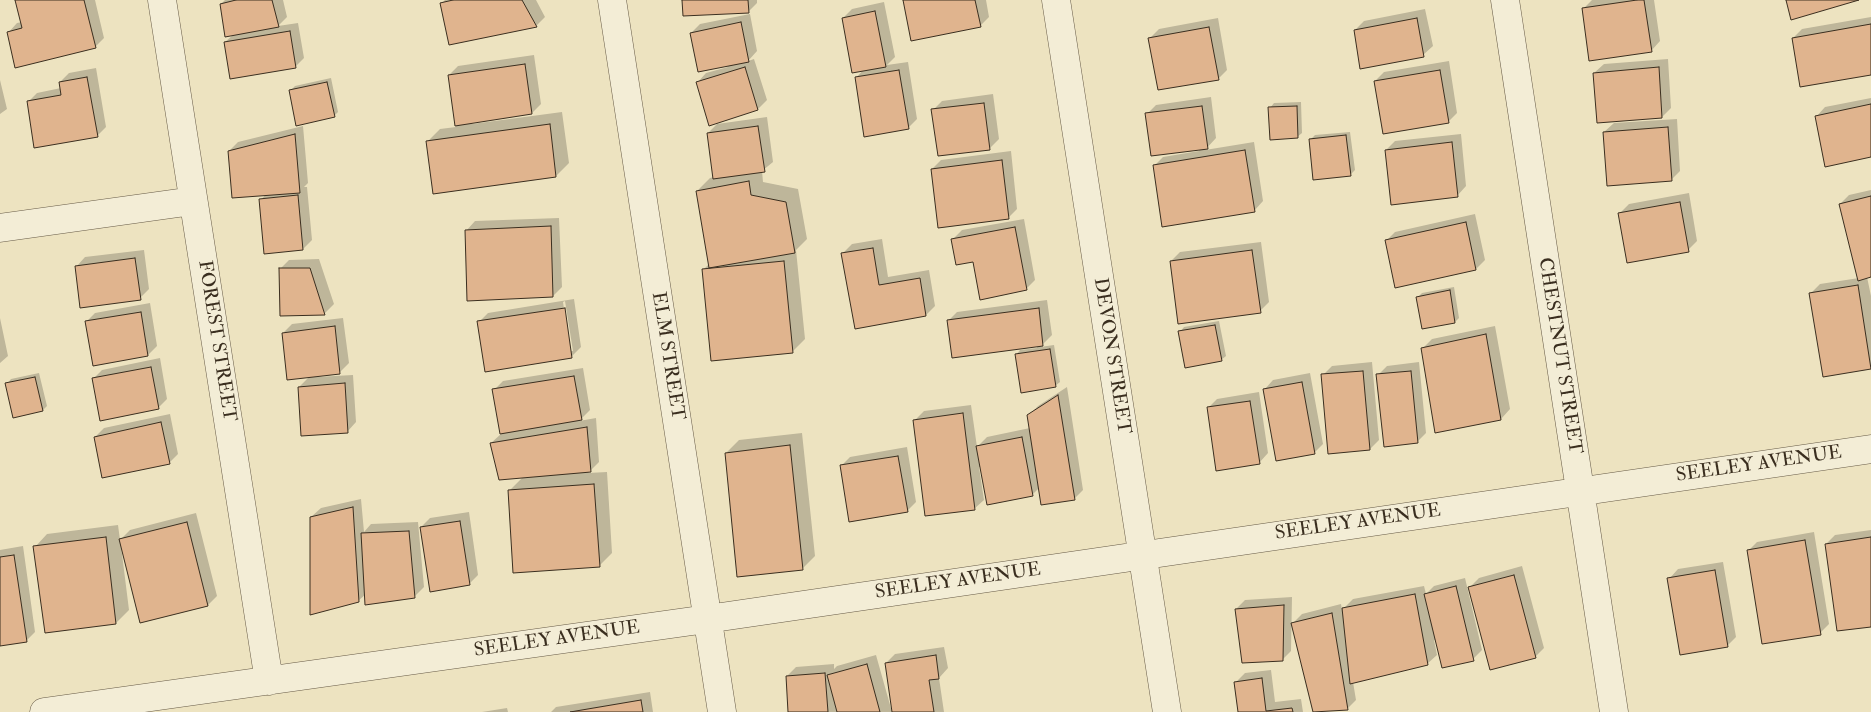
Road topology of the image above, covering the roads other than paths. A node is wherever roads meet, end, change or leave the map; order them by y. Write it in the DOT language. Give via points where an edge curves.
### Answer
graph roads {
  1 [pos="162,0"];
  2 [pos="612,0"];
  3 [pos="1056,0"];
  4 [pos="1505,0"];
  5 [pos="193,201"];
  6 [pos="0,228"];
  7 [pos="1871,449"];
  8 [pos="1580,491"];
  9 [pos="1142,555"];
  10 [pos="707,619"];
  11 [pos="270,682"];
  12 [pos="184,702"];
  13 [pos="44,712"];
  14 [pos="722,712"];
  15 [pos="1167,712"];
  16 [pos="1614,712"];
  1 -- 5 [label="street, FOREST STREET"];
  2 -- 10 [label="street, ELM STREET"];
  3 -- 9 [label="street, DEVON STREET"];
  4 -- 8 [label="street, CHESTNUT STREET"];
  5 -- 6 [label="street"];
  5 -- 11 [label="street, FOREST STREET"];
  7 -- 8 [label="street, SEELEY AVENUE"];
  8 -- 9 [label="street, SEELEY AVENUE"];
  8 -- 16 [label="street, CHESTNUT STREET"];
  9 -- 10 [label="street, SEELEY AVENUE"];
  9 -- 15 [label="street, DEVON STREET"];
  10 -- 11 [label="street, SEELEY AVENUE"];
  10 -- 14 [label="street, ELM STREET"];
  11 -- 12 [label="street, SEELEY AVENUE"];
  12 -- 13 [label="street, SEELEY AVENUE"];
}
